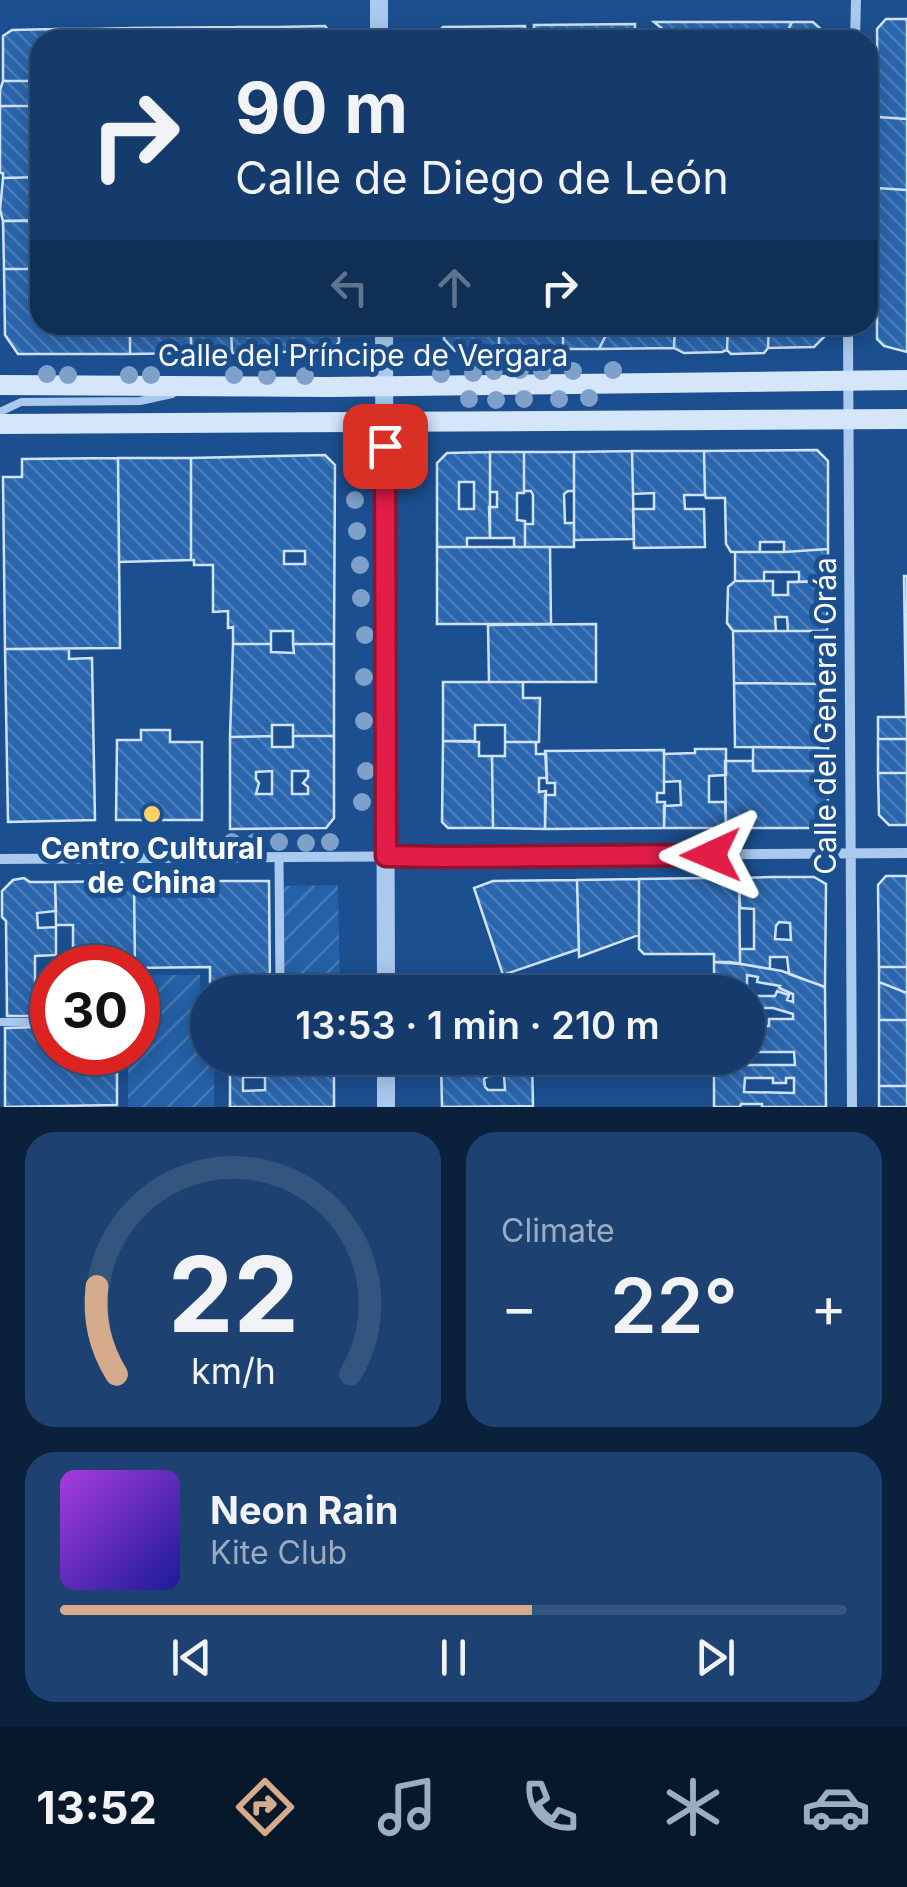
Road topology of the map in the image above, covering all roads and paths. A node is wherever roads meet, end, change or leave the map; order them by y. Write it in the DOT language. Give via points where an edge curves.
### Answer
graph roads {
  1 [pos="379,0"];
  2 [pos="856,0"];
  3 [pos="380,30"];
  4 [pos="855,30"];
  5 [pos="384,335"];
  6 [pos="848,335"];
  7 [pos="848,380"];
  8 [pos="907,380"];
  9 [pos="0,385"];
  10 [pos="200,386"];
  11 [pos="385,386"];
  12 [pos="0,412"];
  13 [pos="907,419"];
  14 [pos="848,420"];
  15 [pos="385,422"];
  16 [pos="0,424"];
  17 [pos="907,853"];
  18 [pos="850,854"];
  19 [pos="386,856"];
  20 [pos="278,857"];
  21 [pos="0,859"];
  22 [pos="280,975"];
  23 [pos="386,975"];
  24 [pos="0,1022"];
  25 [pos="30,1022"];
  26 [pos="386,1075"];
  27 [pos="386,1107"];
  28 [pos="852,1107"];
  1 -- 3 [label="street"];
  2 -- 4 [label="street"];
  5 -- 11 [label="street"];
  6 -- 7 [label="street, Calle del General Oráa"];
  7 -- 8 [label="main road, Calle del Príncipe de Vergara"];
  7 -- 11 [label="main road, Calle del Príncipe de Vergara"];
  7 -- 14 [label="street, Calle del General Oráa"];
  9 -- 10 [label="main road, Calle del Príncipe de Vergara"];
  10 -- 11 [label="main road, Calle del Príncipe de Vergara"];
  10 -- 12 [label="lane" via="140,402 21,402"];
  11 -- 15 [label="street"];
  13 -- 14 [label="main road"];
  14 -- 15 [label="main road"];
  14 -- 18 [label="street, Calle del General Oráa"];
  15 -- 16 [label="main road"];
  15 -- 19 [label="street"];
  17 -- 18 [label="street"];
  18 -- 19 [label="street"];
  18 -- 28 [label="street, Calle del General Oráa"];
  19 -- 20 [label="street"];
  19 -- 23 [label="street"];
  20 -- 21 [label="street"];
  20 -- 22 [label="street"];
  24 -- 25 [label="lane"];
  26 -- 27 [label="street"];
}
